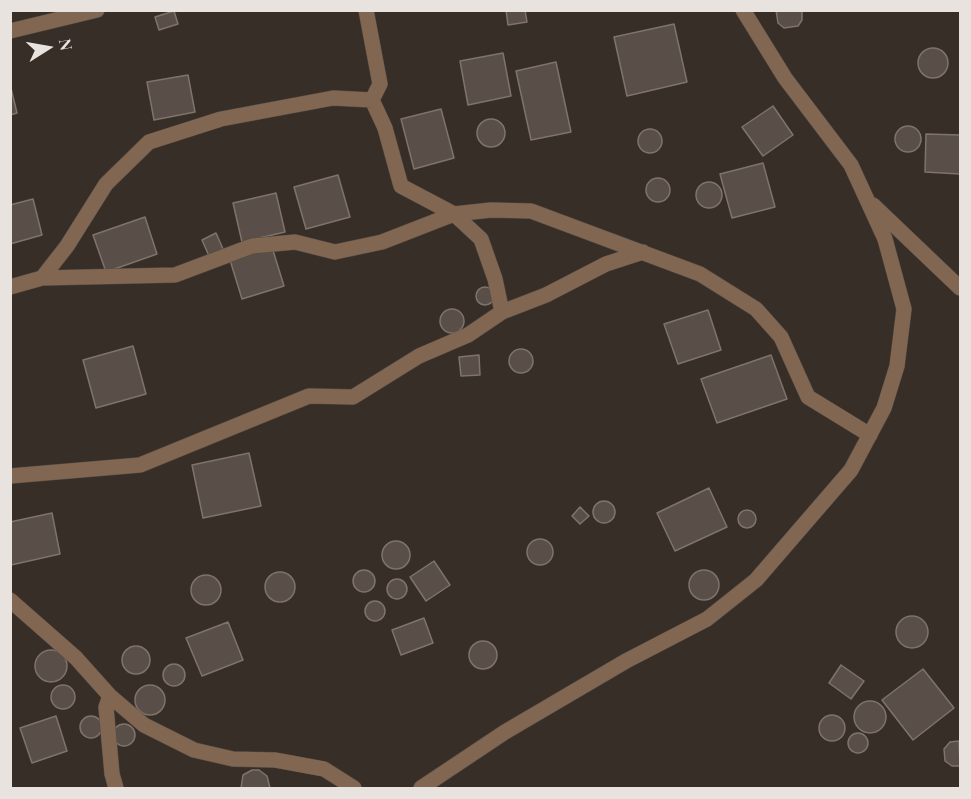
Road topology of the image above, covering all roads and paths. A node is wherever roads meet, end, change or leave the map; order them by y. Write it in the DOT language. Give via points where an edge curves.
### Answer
graph roads {
  1 [pos="97,10"];
  2 [pos="366,10"];
  3 [pos="742,10"];
  4 [pos="10,31"];
  5 [pos="372,100"];
  6 [pos="867,199"];
  7 [pos="454,214"];
  8 [pos="643,252"];
  9 [pos="42,278"];
  10 [pos="10,287"];
  11 [pos="960,288"];
  12 [pos="502,312"];
  13 [pos="870,435"];
  14 [pos="10,476"];
  15 [pos="10,600"];
  16 [pos="110,696"];
  17 [pos="116,789"];
  18 [pos="354,789"];
  19 [pos="421,789"];
  1 -- 4 [label="street"];
  2 -- 5 [label="street" via="380,84"];
  3 -- 6 [label="street" via="785,78 851,165"];
  5 -- 7 [label="street" via="385,128 401,186"];
  5 -- 9 [label="street" via="333,98 221,119 149,142 106,184 68,246"];
  6 -- 11 [label="street"];
  6 -- 13 [label="street" via="885,239 904,309 897,366 884,408"];
  7 -- 8 [label="street" via="531,211"];
  7 -- 9 [label="street" via="382,242 335,252 295,242 252,246 175,275"];
  7 -- 12 [label="street" via="481,239"];
  8 -- 12 [label="street" via="606,264 546,295"];
  8 -- 13 [label="street" via="700,274 756,309 781,337 808,397"];
  9 -- 10 [label="street"];
  12 -- 14 [label="street" via="468,335 419,356 353,397 309,396 140,465"];
  13 -- 19 [label="street" via="851,470 756,580 707,619 504,732"];
  15 -- 16 [label="street" via="76,658"];
  16 -- 17 [label="street" via="106,706"];
  16 -- 18 [label="street" via="144,725 194,750 233,759 275,760 324,769"];
}
